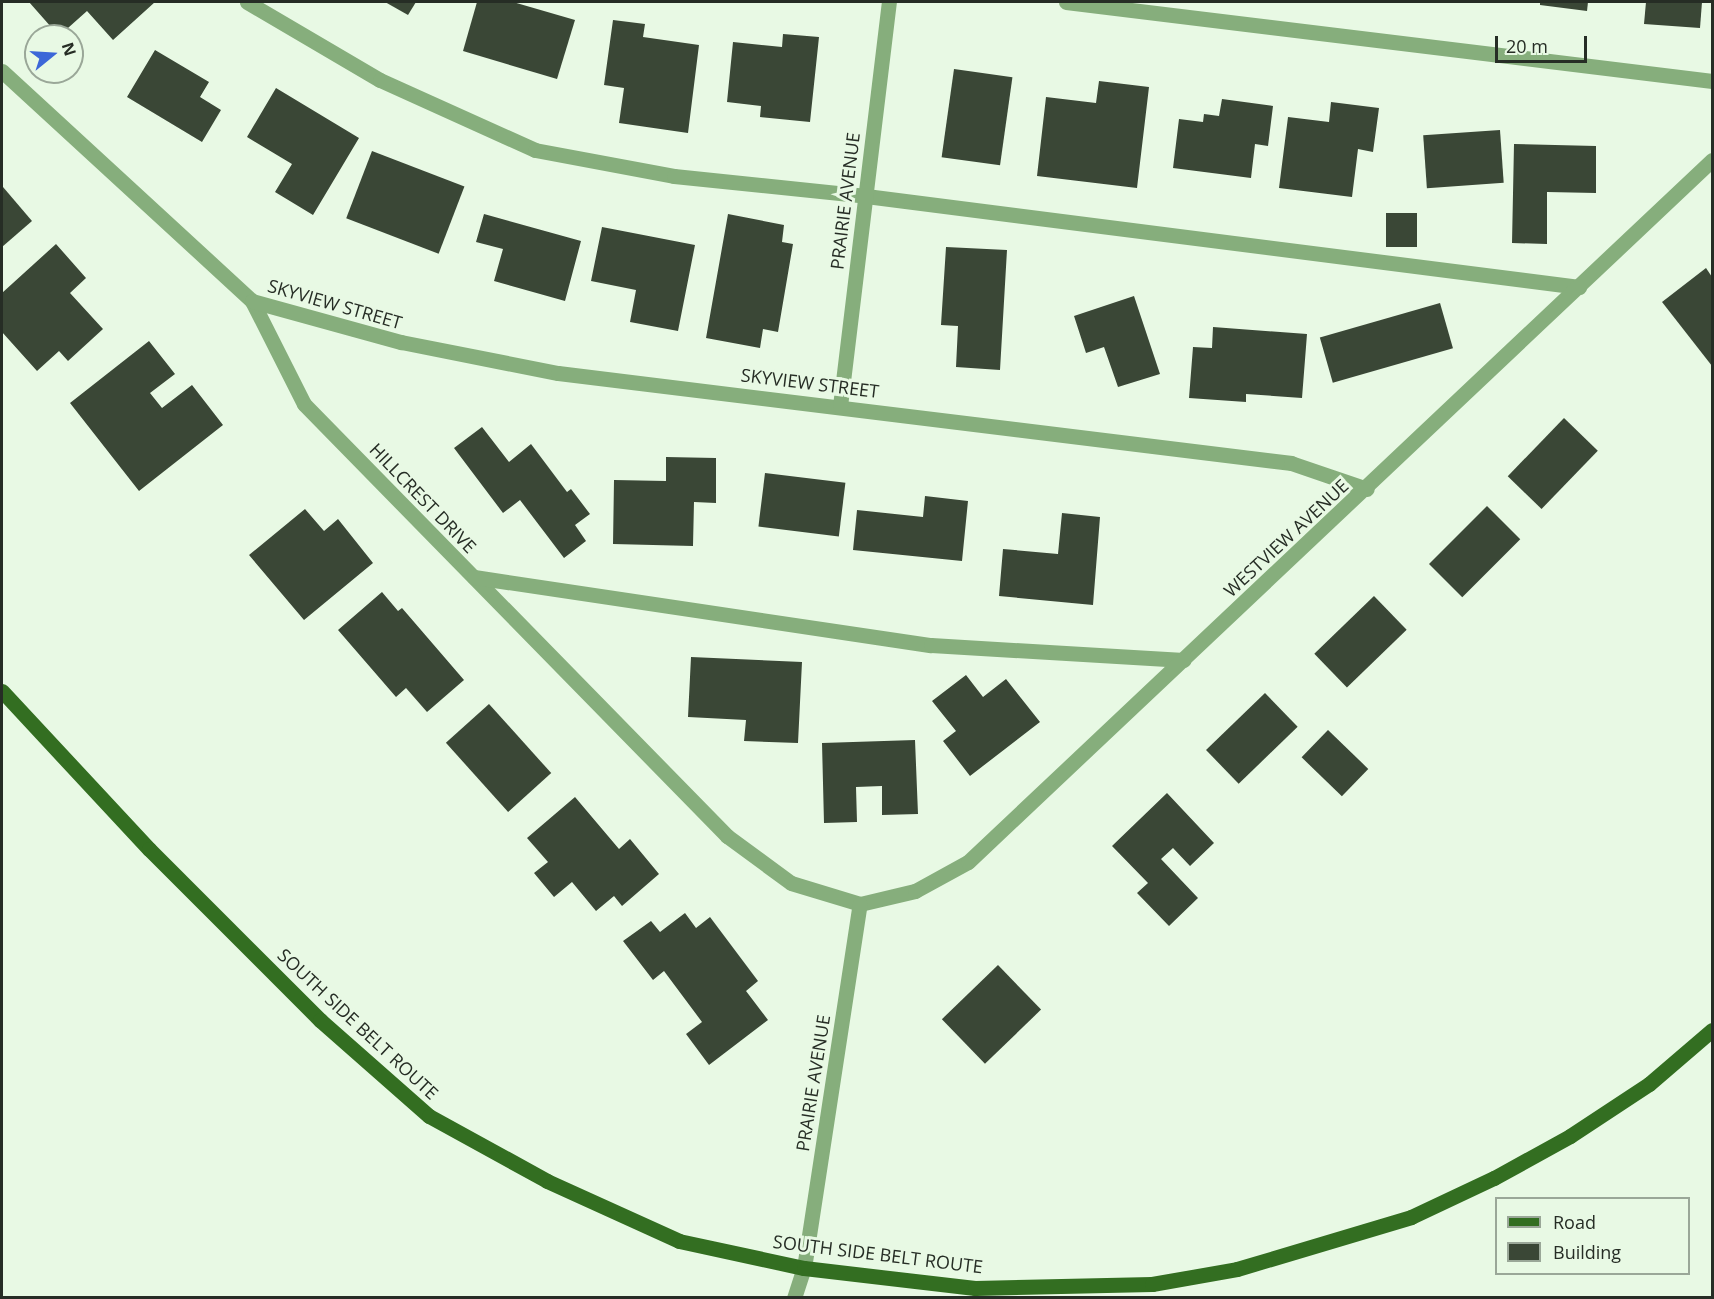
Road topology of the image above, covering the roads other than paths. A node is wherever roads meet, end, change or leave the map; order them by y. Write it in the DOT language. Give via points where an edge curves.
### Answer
graph roads {
  1 [pos="247,2"];
  2 [pos="889,2"];
  3 [pos="1066,2"];
  4 [pos="2,71"];
  5 [pos="1713,81"];
  6 [pos="1713,160"];
  7 [pos="866,196"];
  8 [pos="1580,287"];
  9 [pos="252,301"];
  10 [pos="840,406"];
  11 [pos="1367,489"];
  12 [pos="474,577"];
  13 [pos="1184,660"];
  14 [pos="2,691"];
  15 [pos="860,904"];
  16 [pos="1713,1030"];
  17 [pos="804,1268"];
  18 [pos="794,1298"];
  1 -- 7 [label="street" via="380,80 535,150 674,176"];
  2 -- 7 [label="street, PRAIRIE AVENUE"];
  3 -- 5 [label="street"];
  4 -- 9 [label="street, HILLCREST DRIVE"];
  6 -- 8 [label="street, WESTVIEW AVENUE"];
  7 -- 8 [label="street"];
  7 -- 10 [label="street, PRAIRIE AVENUE"];
  8 -- 11 [label="street, WESTVIEW AVENUE"];
  9 -- 10 [label="street, SKYVIEW STREET" via="400,342 558,374"];
  9 -- 12 [label="street, HILLCREST DRIVE" via="304,404"];
  10 -- 11 [label="street, SKYVIEW STREET" via="1291,463"];
  11 -- 13 [label="street, WESTVIEW AVENUE"];
  12 -- 13 [label="street" via="931,645"];
  12 -- 15 [label="street, HILLCREST DRIVE" via="727,836 791,883"];
  13 -- 15 [label="street, WESTVIEW AVENUE" via="968,862 915,891"];
  14 -- 17 [label="main road, SOUTH SIDE BELT ROUTE" via="149,849 304,1004 429,1116 547,1181 679,1241"];
  15 -- 17 [label="street, PRAIRIE AVENUE"];
  16 -- 17 [label="main road, SOUTH SIDE BELT ROUTE" via="1649,1084 1570,1137 1494,1178 1411,1217 1237,1269 1152,1284 975,1288"];
  17 -- 18 [label="street, PRAIRIE AVENUE"];
}
